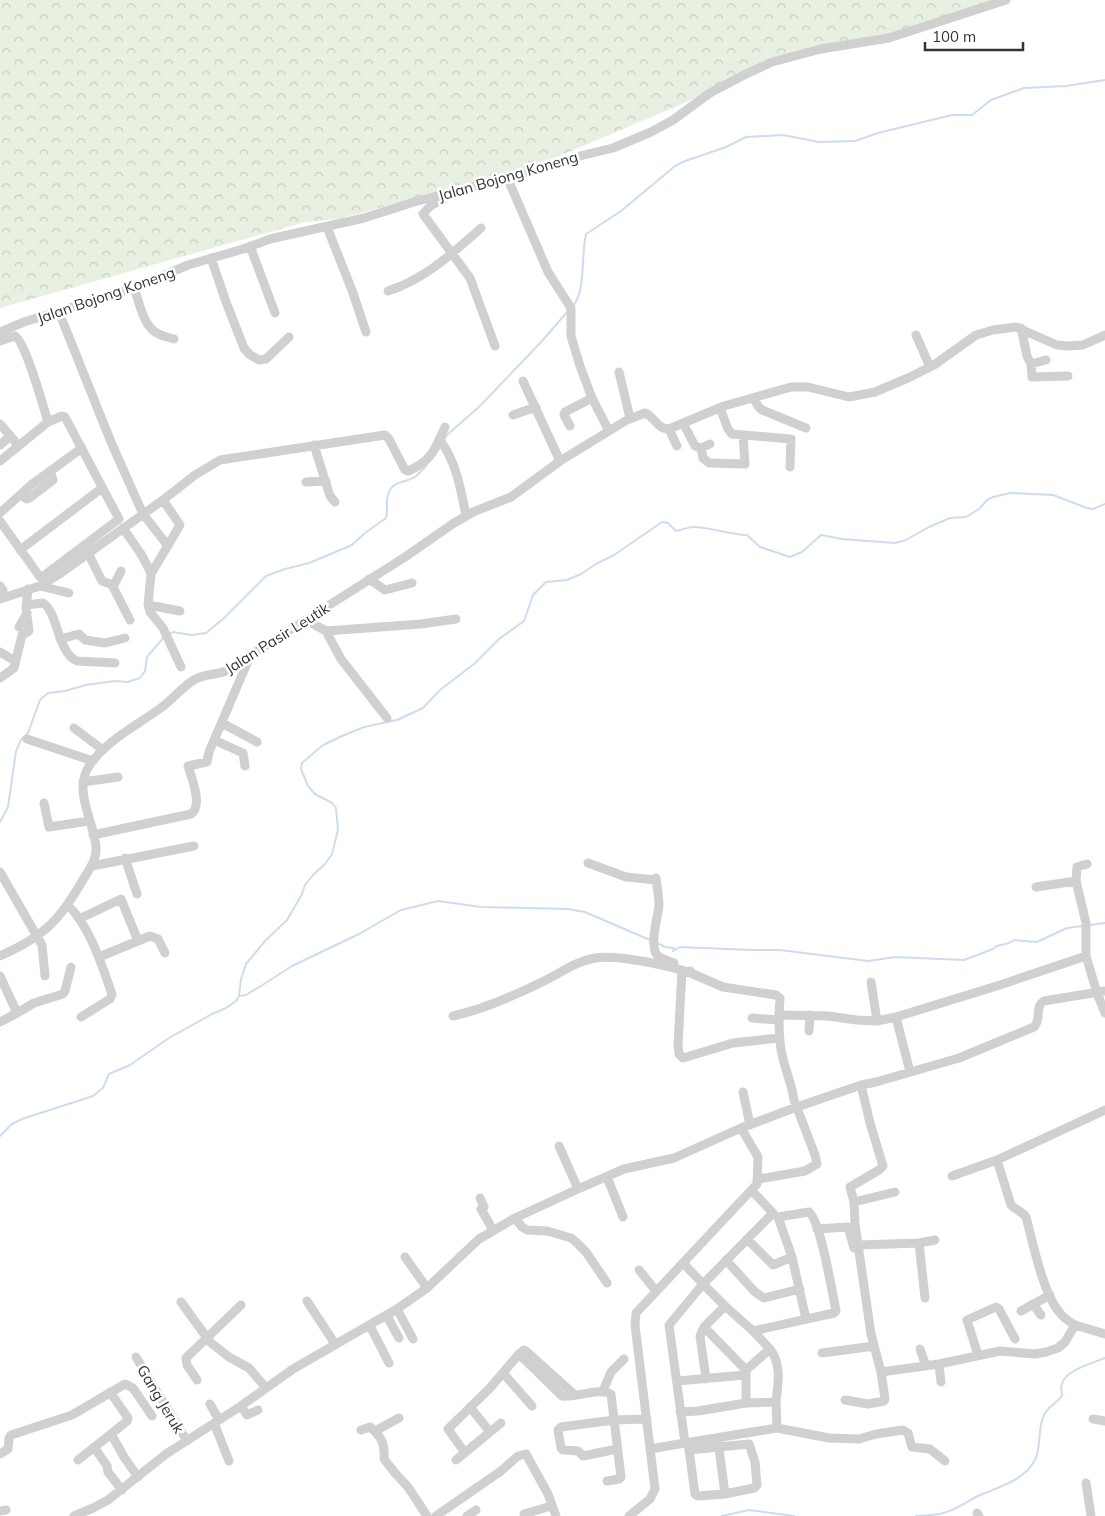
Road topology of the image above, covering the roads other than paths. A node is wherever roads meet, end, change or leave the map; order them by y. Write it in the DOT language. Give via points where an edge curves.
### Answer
graph roads {
  1 [pos="1006,0"];
  2 [pos="507,178"];
  3 [pos="468,188"];
  4 [pos="326,227"];
  5 [pos="481,228"];
  6 [pos="250,246"];
  7 [pos="452,254"];
  8 [pos="211,258"];
  9 [pos="134,288"];
  10 [pos="388,291"];
  11 [pos="59,312"];
  12 [pos="275,313"];
  13 [pos="1021,328"];
  14 [pos="0,332"];
  15 [pos="366,332"];
  16 [pos="916,335"];
  17 [pos="1105,335"];
  18 [pos="289,338"];
  19 [pos="174,339"];
  20 [pos="0,341"];
  21 [pos="495,346"];
  22 [pos="1046,360"];
  23 [pos="1031,364"];
  24 [pos="930,366"];
  25 [pos="619,372"];
  26 [pos="1068,376"];
  27 [pos="523,381"];
  28 [pos="592,398"];
  29 [pos="754,399"];
  30 [pos="536,407"];
  31 [pos="720,408"];
  32 [pos="513,415"];
  33 [pos="630,418"];
  34 [pos="48,422"];
  35 [pos="0,424"];
  36 [pos="683,424"];
  37 [pos="570,426"];
  38 [pos="445,427"];
  39 [pos="806,428"];
  40 [pos="669,429"];
  41 [pos="609,431"];
  42 [pos="743,435"];
  43 [pos="442,442"];
  44 [pos="710,444"];
  45 [pos="18,445"];
  46 [pos="314,445"];
  47 [pos="677,446"];
  48 [pos="82,448"];
  49 [pos="701,448"];
  50 [pos="0,461"];
  51 [pos="560,461"];
  52 [pos="790,467"];
  53 [pos="326,481"];
  54 [pos="306,482"];
  55 [pos="102,488"];
  56 [pos="163,500"];
  57 [pos="335,502"];
  58 [pos="0,513"];
  59 [pos="143,514"];
  60 [pos="466,516"];
  61 [pos="0,521"];
  62 [pos="121,524"];
  63 [pos="168,546"];
  64 [pos="20,550"];
  65 [pos="88,553"];
  66 [pos="121,571"];
  67 [pos="151,574"];
  68 [pos="369,580"];
  69 [pos="40,581"];
  70 [pos="412,583"];
  71 [pos="112,585"];
  72 [pos="28,589"];
  73 [pos="1,592"];
  74 [pos="69,593"];
  75 [pos="148,605"];
  76 [pos="27,609"];
  77 [pos="180,611"];
  78 [pos="456,619"];
  79 [pos="130,620"];
  80 [pos="306,620"];
  81 [pos="19,627"];
  82 [pos="326,631"];
  83 [pos="125,638"];
  84 [pos="60,639"];
  85 [pos="0,652"];
  86 [pos="252,654"];
  87 [pos="15,661"];
  88 [pos="114,663"];
  89 [pos="181,667"];
  90 [pos="0,678"];
  91 [pos="387,718"];
  92 [pos="222,723"];
  93 [pos="74,728"];
  94 [pos="28,739"];
  95 [pos="214,740"];
  96 [pos="257,742"];
  97 [pos="103,750"];
  98 [pos="93,761"];
  99 [pos="244,766"];
  100 [pos="118,777"];
  101 [pos="83,782"];
  102 [pos="44,803"];
  103 [pos="89,821"];
  104 [pos="94,835"];
  105 [pos="194,846"];
  106 [pos="125,858"];
  107 [pos="588,863"];
  108 [pos="1087,864"];
  109 [pos="92,866"];
  110 [pos="0,872"];
  111 [pos="1076,882"];
  112 [pos="1036,887"];
  113 [pos="138,894"];
  114 [pos="68,905"];
  115 [pos="81,918"];
  116 [pos="37,936"];
  117 [pos="138,941"];
  118 [pos="166,953"];
  119 [pos="0,956"];
  120 [pos="1086,956"];
  121 [pos="99,957"];
  122 [pos="72,967"];
  123 [pos="682,970"];
  124 [pos="693,974"];
  125 [pos="0,976"];
  126 [pos="45,976"];
  127 [pos="871,982"];
  128 [pos="1101,992"];
  129 [pos="17,1013"];
  130 [pos="1105,1013"];
  131 [pos="810,1015"];
  132 [pos="453,1016"];
  133 [pos="81,1017"];
  134 [pos="752,1018"];
  135 [pos="779,1018"];
  136 [pos="896,1018"];
  137 [pos="877,1021"];
  138 [pos="0,1022"];
  139 [pos="809,1031"];
  140 [pos="779,1038"];
  141 [pos="910,1072"];
  142 [pos="861,1085"];
  143 [pos="743,1092"];
  144 [pos="797,1107"];
  145 [pos="1105,1110"];
  146 [pos="746,1126"];
  147 [pos="559,1146"];
  148 [pos="996,1160"];
  149 [pos="952,1176"];
  150 [pos="607,1177"];
  151 [pos="759,1179"];
  152 [pos="578,1189"];
  153 [pos="752,1191"];
  154 [pos="895,1192"];
  155 [pos="480,1198"];
  156 [pos="854,1202"];
  157 [pos="776,1215"];
  158 [pos="622,1216"];
  159 [pos="515,1218"];
  160 [pos="817,1229"];
  161 [pos="493,1230"];
  162 [pos="747,1239"];
  163 [pos="935,1240"];
  164 [pos="918,1243"];
  165 [pos="859,1245"];
  166 [pos="405,1257"];
  167 [pos="792,1257"];
  168 [pos="856,1259"];
  169 [pos="726,1260"];
  170 [pos="683,1263"];
  171 [pos="639,1270"];
  172 [pos="608,1283"];
  173 [pos="703,1284"];
  174 [pos="427,1288"];
  175 [pos="800,1289"];
  176 [pos="656,1291"];
  177 [pos="1050,1295"];
  178 [pos="925,1298"];
  179 [pos="307,1301"];
  180 [pos="181,1302"];
  181 [pos="1033,1304"];
  182 [pos="241,1305"];
  183 [pos="725,1306"];
  184 [pos="397,1309"];
  185 [pos="1021,1311"];
  186 [pos="1041,1315"];
  187 [pos="386,1316"];
  188 [pos="806,1319"];
  189 [pos="1075,1325"];
  190 [pos="370,1326"];
  191 [pos="704,1327"];
  192 [pos="753,1332"];
  193 [pos="1105,1334"];
  194 [pos="206,1337"];
  195 [pos="399,1338"];
  196 [pos="412,1339"];
  197 [pos="1015,1340"];
  198 [pos="335,1344"];
  199 [pos="874,1346"];
  200 [pos="770,1349"];
  201 [pos="920,1349"];
  202 [pos="822,1353"];
  203 [pos="978,1355"];
  204 [pos="136,1357"];
  205 [pos="624,1359"];
  206 [pos="389,1363"];
  207 [pos="939,1364"];
  208 [pos="926,1366"];
  209 [pos="503,1372"];
  210 [pos="746,1372"];
  211 [pos="881,1372"];
  212 [pos="706,1378"];
  213 [pos="197,1380"];
  214 [pos="676,1381"];
  215 [pos="941,1382"];
  216 [pos="266,1388"];
  217 [pos="603,1391"];
  218 [pos="110,1392"];
  219 [pos="846,1400"];
  220 [pos="776,1402"];
  221 [pos="746,1403"];
  222 [pos="210,1404"];
  223 [pos="241,1406"];
  224 [pos="532,1406"];
  225 [pos="470,1407"];
  226 [pos="258,1410"];
  227 [pos="680,1412"];
  228 [pos="152,1416"];
  229 [pos="399,1418"];
  230 [pos="647,1419"];
  231 [pos="1093,1419"];
  232 [pos="614,1420"];
  233 [pos="216,1421"];
  234 [pos="1105,1421"];
  235 [pos="501,1423"];
  236 [pos="777,1428"];
  237 [pos="361,1430"];
  238 [pos="375,1431"];
  239 [pos="490,1432"];
  240 [pos="111,1434"];
  241 [pos="187,1441"];
  242 [pos="718,1442"];
  243 [pos="687,1445"];
  244 [pos="94,1447"];
  245 [pos="650,1448"];
  246 [pos="617,1449"];
  247 [pos="0,1454"];
  248 [pos="465,1454"];
  249 [pos="78,1460"];
  250 [pos="456,1460"];
  251 [pos="229,1461"];
  252 [pos="946,1461"];
  253 [pos="138,1477"];
  254 [pos="607,1481"];
  255 [pos="1086,1483"];
  256 [pos="122,1490"];
  257 [pos="725,1494"];
  258 [pos="552,1506"];
  259 [pos="476,1510"];
  260 [pos="442,1514"];
  261 [pos="524,1514"];
  262 [pos="74,1516"];
  263 [pos="427,1516"];
  264 [pos="467,1516"];
  265 [pos="556,1516"];
  266 [pos="629,1516"];
  267 [pos="1091,1516"];
  1 -- 2 [label="street, Jalan Bojong Koneng" via="889,38 821,49 772,62 731,81 673,120 626,144"];
  2 -- 3 [label="street, Jalan Bojong Koneng"];
  2 -- 28 [label="street" via="548,272 571,308 571,336"];
  3 -- 4 [label="street, Jalan Bojong Koneng"];
  3 -- 7 [label="street" via="463,195 434,203 423,214"];
  4 -- 6 [label="street, Jalan Bojong Koneng" via="270,238"];
  4 -- 15 [label="street"];
  5 -- 7 [label="street"];
  6 -- 8 [label="street, Jalan Bojong Koneng"];
  6 -- 12 [label="street"];
  7 -- 10 [label="street" via="422,276"];
  7 -- 21 [label="street" via="470,278"];
  8 -- 9 [label="street, Jalan Bojong Koneng"];
  8 -- 18 [label="street" via="249,354 259,360 266,359"];
  9 -- 11 [label="street, Jalan Bojong Koneng"];
  9 -- 19 [label="street" via="151,329"];
  11 -- 14 [label="street, Jalan Bojong Koneng"];
  11 -- 59 [label="street"];
  13 -- 17 [label="street" via="1057,345 1068,346 1083,345"];
  13 -- 23 [label="street"];
  13 -- 24 [label="street" via="1010,327 976,335"];
  16 -- 24 [label="street"];
  20 -- 34 [label="street" via="18,338"];
  22 -- 23 [label="street"];
  23 -- 26 [label="street" via="1032,376"];
  24 -- 29 [label="street" via="883,390 868,394 844,396 803,387"];
  25 -- 33 [label="street"];
  27 -- 30 [label="street"];
  28 -- 37 [label="street" via="565,412"];
  28 -- 41 [label="street"];
  29 -- 31 [label="street"];
  29 -- 39 [label="street" via="762,410"];
  30 -- 32 [label="street"];
  30 -- 51 [label="street"];
  31 -- 36 [label="street"];
  31 -- 42 [label="street" via="729,431"];
  33 -- 40 [label="street, Jalan Pasir Leutik" via="647,413 659,426"];
  33 -- 41 [label="street, Jalan Pasir Leutik"];
  34 -- 45 [label="street"];
  34 -- 48 [label="street" via="65,417"];
  35 -- 45 [label="street"];
  36 -- 40 [label="street"];
  36 -- 49 [label="street" via="695,446"];
  38 -- 43 [label="street"];
  40 -- 47 [label="street"];
  41 -- 51 [label="street, Jalan Pasir Leutik"];
  42 -- 49 [label="street" via="745,464 706,462"];
  42 -- 52 [label="street" via="792,440"];
  43 -- 46 [label="street" via="426,462 408,471 385,435"];
  43 -- 60 [label="street" via="457,475"];
  44 -- 49 [label="street"];
  45 -- 50 [label="street"];
  46 -- 53 [label="street"];
  46 -- 56 [label="street" via="220,460 195,474"];
  48 -- 55 [label="street"];
  48 -- 58 [label="street"];
  51 -- 60 [label="street, Jalan Pasir Leutik" via="511,497"];
  53 -- 54 [label="street"];
  53 -- 57 [label="street"];
  55 -- 62 [label="street"];
  55 -- 64 [label="street"];
  56 -- 59 [label="street"];
  56 -- 63 [label="street" via="180,525"];
  59 -- 62 [label="street"];
  59 -- 63 [label="street"];
  60 -- 68 [label="street, Jalan Pasir Leutik"];
  61 -- 64 [label="street"];
  62 -- 65 [label="street"];
  62 -- 67 [label="street"];
  62 -- 69 [label="street"];
  63 -- 67 [label="street"];
  64 -- 69 [label="street"];
  65 -- 69 [label="street" via="58,575"];
  65 -- 71 [label="street" via="102,581"];
  66 -- 71 [label="street"];
  67 -- 75 [label="street"];
  68 -- 70 [label="street" via="385,590"];
  68 -- 80 [label="street, Jalan Pasir Leutik"];
  69 -- 72 [label="street"];
  69 -- 74 [label="street"];
  71 -- 79 [label="street"];
  72 -- 73 [label="street"];
  72 -- 76 [label="street"];
  75 -- 77 [label="street"];
  75 -- 89 [label="street"];
  76 -- 81 [label="street"];
  76 -- 84 [label="street" via="40,603 47,605"];
  76 -- 87 [label="street" via="30,631 22,635"];
  78 -- 82 [label="street"];
  80 -- 82 [label="street"];
  80 -- 86 [label="street, Jalan Pasir Leutik"];
  82 -- 91 [label="street" via="340,659"];
  83 -- 84 [label="street" via="105,643 85,640 79,634"];
  84 -- 88 [label="street" via="75,660"];
  85 -- 87 [label="street"];
  86 -- 92 [label="street"];
  86 -- 97 [label="street, Jalan Pasir Leutik" via="228,671 195,679"];
  87 -- 90 [label="street" via="14,668"];
  92 -- 95 [label="street"];
  92 -- 96 [label="street"];
  93 -- 97 [label="street"];
  94 -- 98 [label="street"];
  95 -- 99 [label="street" via="243,754"];
  95 -- 104 [label="street" via="207,762 188,766 198,805 195,812"];
  97 -- 98 [label="street, Jalan Pasir Leutik"];
  98 -- 101 [label="street, Jalan Pasir Leutik"];
  100 -- 101 [label="street"];
  101 -- 103 [label="street"];
  102 -- 103 [label="street" via="49,827"];
  103 -- 104 [label="street"];
  104 -- 109 [label="street" via="96,849"];
  105 -- 106 [label="street"];
  106 -- 109 [label="street"];
  106 -- 113 [label="street"];
  107 -- 124 [label="street" via="626,877 656,879 659,892 654,950"];
  108 -- 111 [label="street" via="1077,867"];
  109 -- 114 [label="street"];
  110 -- 116 [label="street"];
  111 -- 112 [label="street"];
  111 -- 120 [label="street" via="1086,923"];
  114 -- 115 [label="street"];
  114 -- 116 [label="street" via="56,921"];
  115 -- 117 [label="street" via="121,899"];
  115 -- 121 [label="street"];
  116 -- 119 [label="street"];
  116 -- 126 [label="street" via="43,947"];
  117 -- 118 [label="street" via="150,936 158,939"];
  117 -- 121 [label="street"];
  120 -- 128 [label="street"];
  120 -- 136 [label="street"];
  121 -- 133 [label="street" via="112,996"];
  122 -- 129 [label="street" via="63,994 34,1003"];
  123 -- 124 [label="street"];
  123 -- 132 [label="street" via="624,959 596,958 578,962 488,1006"];
  123 -- 140 [label="street" via="678,1046 683,1058 733,1042"];
  124 -- 135 [label="street" via="723,987 778,996"];
  125 -- 129 [label="street"];
  127 -- 137 [label="street"];
  128 -- 130 [label="street"];
  128 -- 141 [label="street" via="1042,1002 1034,1027 959,1058"];
  129 -- 138 [label="street"];
  131 -- 135 [label="street"];
  131 -- 137 [label="street"];
  131 -- 139 [label="street"];
  134 -- 135 [label="street"];
  135 -- 140 [label="street"];
  136 -- 137 [label="street"];
  136 -- 141 [label="street"];
  140 -- 144 [label="street"];
  141 -- 142 [label="street"];
  142 -- 144 [label="street"];
  142 -- 156 [label="street" via="883,1166 851,1185"];
  143 -- 146 [label="street"];
  144 -- 146 [label="street"];
  144 -- 151 [label="street" via="817,1164 805,1171"];
  145 -- 148 [label="street"];
  146 -- 150 [label="street" via="674,1158"];
  146 -- 151 [label="street" via="758,1157"];
  147 -- 152 [label="street"];
  148 -- 149 [label="street"];
  148 -- 177 [label="street" via="1012,1204 1026,1217"];
  150 -- 152 [label="street"];
  150 -- 158 [label="street"];
  151 -- 153 [label="street"];
  152 -- 159 [label="street"];
  153 -- 157 [label="street"];
  153 -- 170 [label="street"];
  154 -- 156 [label="street"];
  155 -- 161 [label="street" via="486,1207 481,1209"];
  156 -- 165 [label="street"];
  157 -- 160 [label="street" via="809,1212"];
  157 -- 162 [label="street"];
  157 -- 167 [label="street"];
  159 -- 161 [label="street"];
  159 -- 172 [label="street" via="524,1229 571,1238 586,1252"];
  160 -- 168 [label="street" via="848,1228"];
  160 -- 188 [label="street" via="836,1311 828,1316"];
  161 -- 174 [label="street"];
  162 -- 167 [label="street" via="772,1265"];
  162 -- 169 [label="street"];
  163 -- 164 [label="street"];
  164 -- 165 [label="street"];
  164 -- 178 [label="street"];
  165 -- 199 [label="street"];
  166 -- 174 [label="street"];
  167 -- 175 [label="street"];
  169 -- 173 [label="street"];
  169 -- 175 [label="street" via="764,1298"];
  170 -- 173 [label="street"];
  170 -- 176 [label="street"];
  171 -- 176 [label="street"];
  173 -- 183 [label="street"];
  173 -- 214 [label="street" via="669,1325"];
  174 -- 184 [label="street"];
  175 -- 188 [label="street"];
  176 -- 230 [label="street" via="635,1318"];
  177 -- 181 [label="street"];
  177 -- 189 [label="street" via="1060,1314"];
  179 -- 198 [label="street"];
  180 -- 194 [label="street"];
  181 -- 185 [label="street"];
  181 -- 186 [label="street"];
  182 -- 194 [label="street"];
  183 -- 191 [label="street"];
  183 -- 192 [label="street"];
  184 -- 187 [label="street"];
  184 -- 196 [label="street"];
  187 -- 190 [label="street"];
  187 -- 195 [label="street"];
  188 -- 192 [label="street"];
  189 -- 193 [label="street"];
  189 -- 203 [label="street" via="1066,1342 1046,1352 1035,1354 1005,1350"];
  190 -- 198 [label="street"];
  190 -- 206 [label="street"];
  191 -- 210 [label="street"];
  191 -- 212 [label="street" via="700,1336"];
  192 -- 200 [label="street"];
  194 -- 213 [label="street" via="186,1360"];
  194 -- 216 [label="street" via="252,1371"];
  197 -- 203 [label="street" via="996,1307 966,1320"];
  198 -- 216 [label="street"];
  199 -- 202 [label="street"];
  199 -- 211 [label="street"];
  200 -- 210 [label="street"];
  200 -- 220 [label="street" via="778,1367"];
  201 -- 208 [label="street"];
  203 -- 207 [label="street"];
  204 -- 241 [label="street, Gang Jeruk"];
  205 -- 217 [label="street" via="611,1372"];
  207 -- 208 [label="street"];
  207 -- 215 [label="street"];
  208 -- 211 [label="street"];
  209 -- 217 [label="street" via="519,1354 560,1394"];
  209 -- 224 [label="street"];
  209 -- 225 [label="street"];
  210 -- 212 [label="street"];
  210 -- 221 [label="street"];
  211 -- 219 [label="street" via="884,1401 868,1404"];
  212 -- 214 [label="street"];
  214 -- 227 [label="street"];
  216 -- 223 [label="street"];
  217 -- 232 [label="street" via="612,1394"];
  218 -- 228 [label="street" via="129,1385"];
  218 -- 240 [label="street" via="128,1418"];
  218 -- 247 [label="street" via="72,1415 11,1435 8,1449"];
  220 -- 221 [label="street"];
  220 -- 236 [label="street"];
  221 -- 227 [label="street"];
  222 -- 233 [label="street"];
  223 -- 226 [label="street" via="247,1415"];
  223 -- 233 [label="street"];
  225 -- 239 [label="street"];
  225 -- 248 [label="street" via="448,1429"];
  227 -- 243 [label="street"];
  229 -- 238 [label="street"];
  230 -- 232 [label="street"];
  230 -- 245 [label="street"];
  231 -- 234 [label="street"];
  232 -- 246 [label="street"];
  232 -- 246 [label="street" via="561,1427 558,1433 563,1450 578,1451 583,1456"];
  233 -- 241 [label="street"];
  233 -- 251 [label="street"];
  235 -- 239 [label="street"];
  236 -- 242 [label="street"];
  236 -- 252 [label="street" via="829,1438 859,1439 903,1430 908,1433 912,1447 930,1449"];
  237 -- 238 [label="street" via="370,1427"];
  238 -- 263 [label="street" via="385,1446 384,1459 408,1486"];
  239 -- 248 [label="street"];
  240 -- 244 [label="street"];
  240 -- 253 [label="street"];
  241 -- 253 [label="street"];
  242 -- 243 [label="street"];
  242 -- 257 [label="street"];
  242 -- 257 [label="street" via="749,1444 755,1462 755,1487"];
  243 -- 245 [label="street"];
  243 -- 257 [label="street" via="696,1495"];
  244 -- 249 [label="street"];
  244 -- 256 [label="street"];
  245 -- 266 [label="street" via="655,1489 650,1498"];
  246 -- 254 [label="street" via="621,1476 619,1480"];
  248 -- 250 [label="street"];
  253 -- 256 [label="street"];
  255 -- 267 [label="street"];
  256 -- 262 [label="street"];
  258 -- 260 [label="street" via="526,1454 518,1456"];
  258 -- 261 [label="street"];
  258 -- 265 [label="street"];
  259 -- 264 [label="street"];
}
